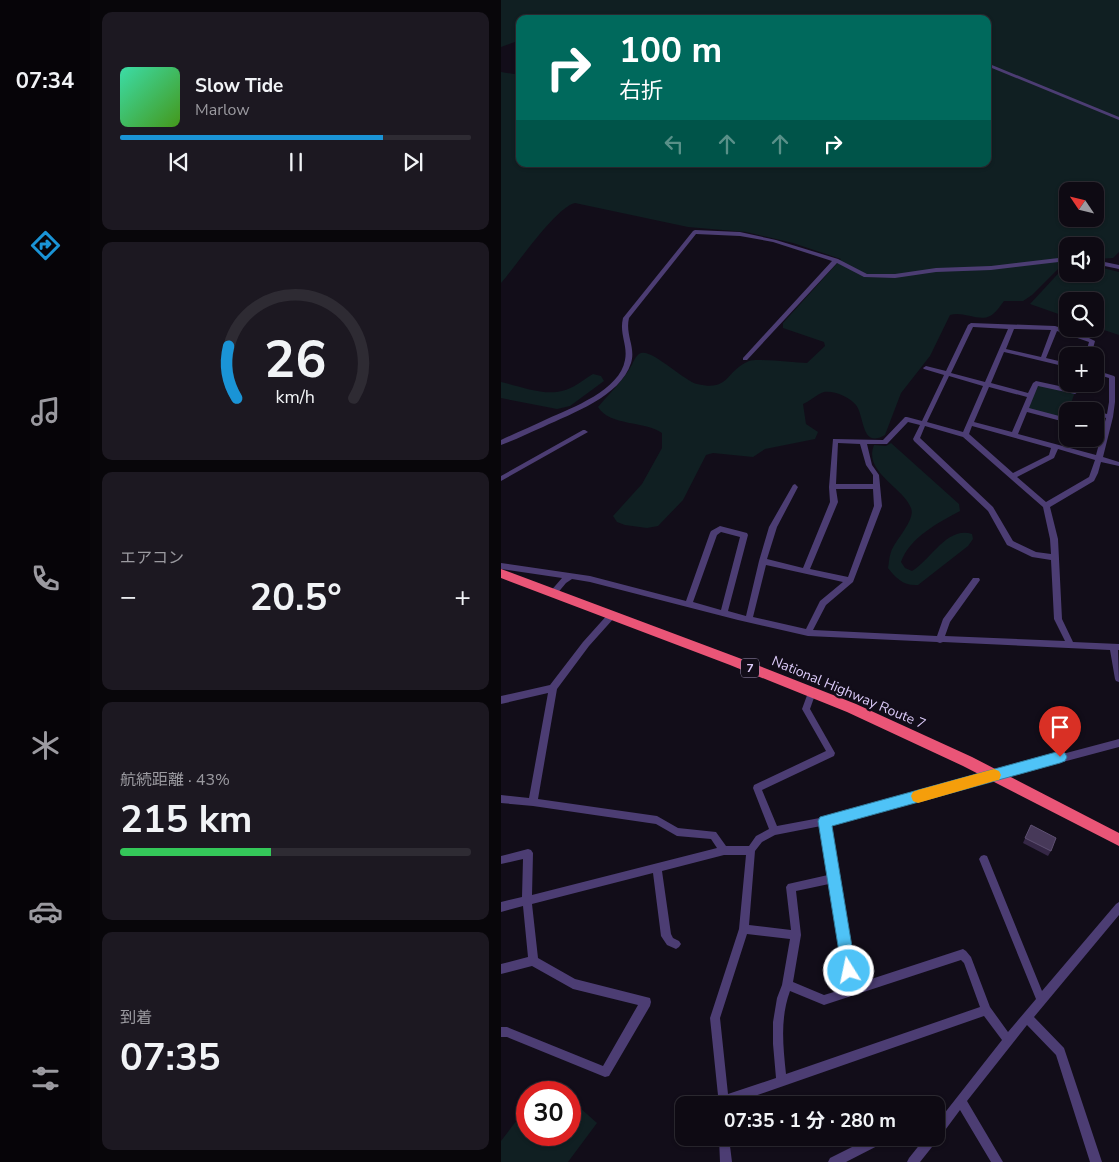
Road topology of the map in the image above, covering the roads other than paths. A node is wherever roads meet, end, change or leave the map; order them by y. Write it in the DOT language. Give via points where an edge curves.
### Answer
graph roads {
  1 [pos="991,66"];
  2 [pos="1119,119"];
  3 [pos="836,260"];
  4 [pos="1059,260"];
  5 [pos="1104,264"];
  6 [pos="1119,267"];
  7 [pos="1012,327"];
  8 [pos="1055,328"];
  9 [pos="1090,347"];
  10 [pos="1003,350"];
  11 [pos="1043,359"];
  12 [pos="745,360"];
  13 [pos="1059,363"];
  14 [pos="926,368"];
  15 [pos="948,374"];
  16 [pos="1104,375"];
  17 [pos="988,385"];
  18 [pos="1059,388"];
  19 [pos="1075,392"];
  20 [pos="1030,396"];
  21 [pos="1116,399"];
  22 [pos="1072,402"];
  23 [pos="1025,409"];
  24 [pos="1104,414"];
  25 [pos="1110,416"];
  26 [pos="1059,418"];
  27 [pos="923,424"];
  28 [pos="970,424"];
  29 [pos="585,432"];
  30 [pos="965,435"];
  31 [pos="1013,435"];
  32 [pos="863,441"];
  33 [pos="501,443"];
  34 [pos="1055,446"];
  35 [pos="1100,459"];
  36 [pos="1119,464"];
  37 [pos="1012,476"];
  38 [pos="501,479"];
  39 [pos="877,486"];
  40 [pos="795,487"];
  41 [pos="831,487"];
  42 [pos="1046,506"];
  43 [pos="1054,556"];
  44 [pos="763,561"];
  45 [pos="501,566"];
  46 [pos="805,571"];
  47 [pos="501,573"];
  48 [pos="571,576"];
  49 [pos="850,580"];
  50 [pos="976,580"];
  51 [pos="553,593"];
  52 [pos="689,603"];
  53 [pos="724,613"];
  54 [pos="612,615"];
  55 [pos="749,619"];
  56 [pos="808,633"];
  57 [pos="940,640"];
  58 [pos="1071,645"];
  59 [pos="1116,646"];
  60 [pos="1119,679"];
  61 [pos="553,688"];
  62 [pos="813,692"];
  63 [pos="501,700"];
  64 [pos="1119,743"];
  65 [pos="994,775"];
  66 [pos="501,799"];
  67 [pos="533,802"];
  68 [pos="825,821"];
  69 [pos="774,831"];
  70 [pos="1119,840"];
  71 [pos="751,850"];
  72 [pos="724,851"];
  73 [pos="984,859"];
  74 [pos="501,860"];
  75 [pos="657,870"];
  76 [pos="833,879"];
  77 [pos="527,902"];
  78 [pos="1119,907"];
  79 [pos="501,908"];
  80 [pos="744,929"];
  81 [pos="796,935"];
  82 [pos="676,944"];
  83 [pos="533,961"];
  84 [pos="501,969"];
  85 [pos="787,986"];
  86 [pos="852,990"];
  87 [pos="1041,1000"];
  88 [pos="986,1010"];
  89 [pos="1027,1017"];
  90 [pos="501,1032"];
  91 [pos="1008,1040"];
  92 [pos="782,1080"];
  93 [pos="723,1096"];
  94 [pos="742,1096"];
  95 [pos="961,1102"];
  96 [pos="945,1121"];
  97 [pos="725,1146"];
  98 [pos="865,1146"];
  99 [pos="925,1146"];
  100 [pos="726,1162"];
  101 [pos="834,1162"];
  102 [pos="913,1162"];
  103 [pos="997,1162"];
  104 [pos="1096,1162"];
  1 -- 2 [label="street"];
  3 -- 4 [label="street" via="866,276 881,277"];
  3 -- 12 [label="street"];
  3 -- 33 [label="street" via="755,237 695,232 626,318 623,329 629,350 628,361 618,379 587,404"];
  5 -- 6 [label="street"];
  7 -- 8 [label="street"];
  7 -- 10 [label="street"];
  7 -- 15 [label="street" via="971,325"];
  8 -- 9 [label="street" via="1092,341"];
  8 -- 11 [label="street"];
  10 -- 11 [label="street"];
  10 -- 17 [label="street"];
  11 -- 13 [label="street"];
  14 -- 15 [label="street"];
  15 -- 17 [label="street"];
  15 -- 27 [label="street"];
  16 -- 21 [label="street" via="1112,377"];
  17 -- 20 [label="street"];
  17 -- 28 [label="street"];
  18 -- 20 [label="street" via="1036,383"];
  19 -- 22 [label="street"];
  20 -- 23 [label="street"];
  21 -- 25 [label="street"];
  23 -- 26 [label="street"];
  23 -- 31 [label="street"];
  24 -- 25 [label="street"];
  25 -- 35 [label="street"];
  27 -- 30 [label="street"];
  27 -- 32 [label="street" via="907,419 885,442"];
  27 -- 43 [label="street" via="915,439 991,509 1010,542 1035,555"];
  28 -- 30 [label="street"];
  28 -- 31 [label="street"];
  29 -- 38 [label="street"];
  30 -- 37 [label="street"];
  31 -- 34 [label="street"];
  32 -- 39 [label="street"];
  32 -- 41 [label="street" via="835,441"];
  34 -- 35 [label="street"];
  34 -- 37 [label="street" via="1052,456"];
  35 -- 36 [label="street"];
  35 -- 42 [label="street" via="1092,479"];
  37 -- 42 [label="street"];
  39 -- 41 [label="street"];
  39 -- 49 [label="street" via="878,506"];
  40 -- 44 [label="street" via="773,527"];
  41 -- 46 [label="street" via="834,502"];
  42 -- 43 [label="street" via="1054,538"];
  43 -- 58 [label="street" via="1057,619"];
  44 -- 46 [label="street"];
  44 -- 55 [label="street"];
  45 -- 48 [label="street"];
  46 -- 49 [label="street"];
  47 -- 51 [label="highway, National Highway Route 7 / 7"];
  48 -- 51 [label="street"];
  48 -- 52 [label="street"];
  49 -- 56 [label="street" via="823,603"];
  50 -- 57 [label="street" via="946,622"];
  51 -- 54 [label="highway, National Highway Route 7 / 7"];
  52 -- 53 [label="street"];
  52 -- 53 [label="street" via="714,533 720,529 734,532 744,535"];
  53 -- 55 [label="street"];
  54 -- 61 [label="street"];
  54 -- 62 [label="highway, National Highway Route 7 / 7"];
  55 -- 56 [label="street"];
  56 -- 57 [label="street"];
  57 -- 58 [label="street"];
  58 -- 59 [label="street"];
  59 -- 60 [label="street"];
  61 -- 63 [label="street"];
  61 -- 67 [label="street"];
  62 -- 65 [label="highway, National Highway Route 7 / 7"];
  62 -- 69 [label="street" via="806,709 831,753 757,788"];
  64 -- 65 [label="street"];
  65 -- 68 [label="street"];
  65 -- 70 [label="highway, National Highway Route 7 / 7"];
  66 -- 67 [label="street"];
  67 -- 72 [label="street" via="657,820 677,832 713,835"];
  68 -- 69 [label="street"];
  68 -- 76 [label="street"];
  69 -- 71 [label="street" via="759,839"];
  71 -- 72 [label="street"];
  71 -- 80 [label="street"];
  72 -- 75 [label="street"];
  73 -- 87 [label="street"];
  74 -- 77 [label="street" via="528,853"];
  75 -- 77 [label="street"];
  75 -- 82 [label="street" via="666,936"];
  76 -- 81 [label="street" via="791,887"];
  76 -- 86 [label="street"];
  77 -- 79 [label="street"];
  77 -- 83 [label="street"];
  78 -- 87 [label="street"];
  80 -- 81 [label="street"];
  80 -- 93 [label="street" via="715,1018"];
  81 -- 85 [label="street"];
  83 -- 84 [label="street"];
  83 -- 90 [label="street" via="573,984 646,1002 605,1072"];
  85 -- 86 [label="street" via="824,1000"];
  85 -- 92 [label="street" via="779,1004 776,1025"];
  86 -- 88 [label="street" via="963,954"];
  87 -- 89 [label="street"];
  88 -- 91 [label="street"];
  88 -- 92 [label="street"];
  89 -- 91 [label="street"];
  89 -- 104 [label="street" via="1060,1052"];
  91 -- 95 [label="street"];
  92 -- 94 [label="street"];
  95 -- 96 [label="street"];
  95 -- 103 [label="street"];
  97 -- 100 [label="street"];
  98 -- 101 [label="street"];
  99 -- 102 [label="street"];
}
